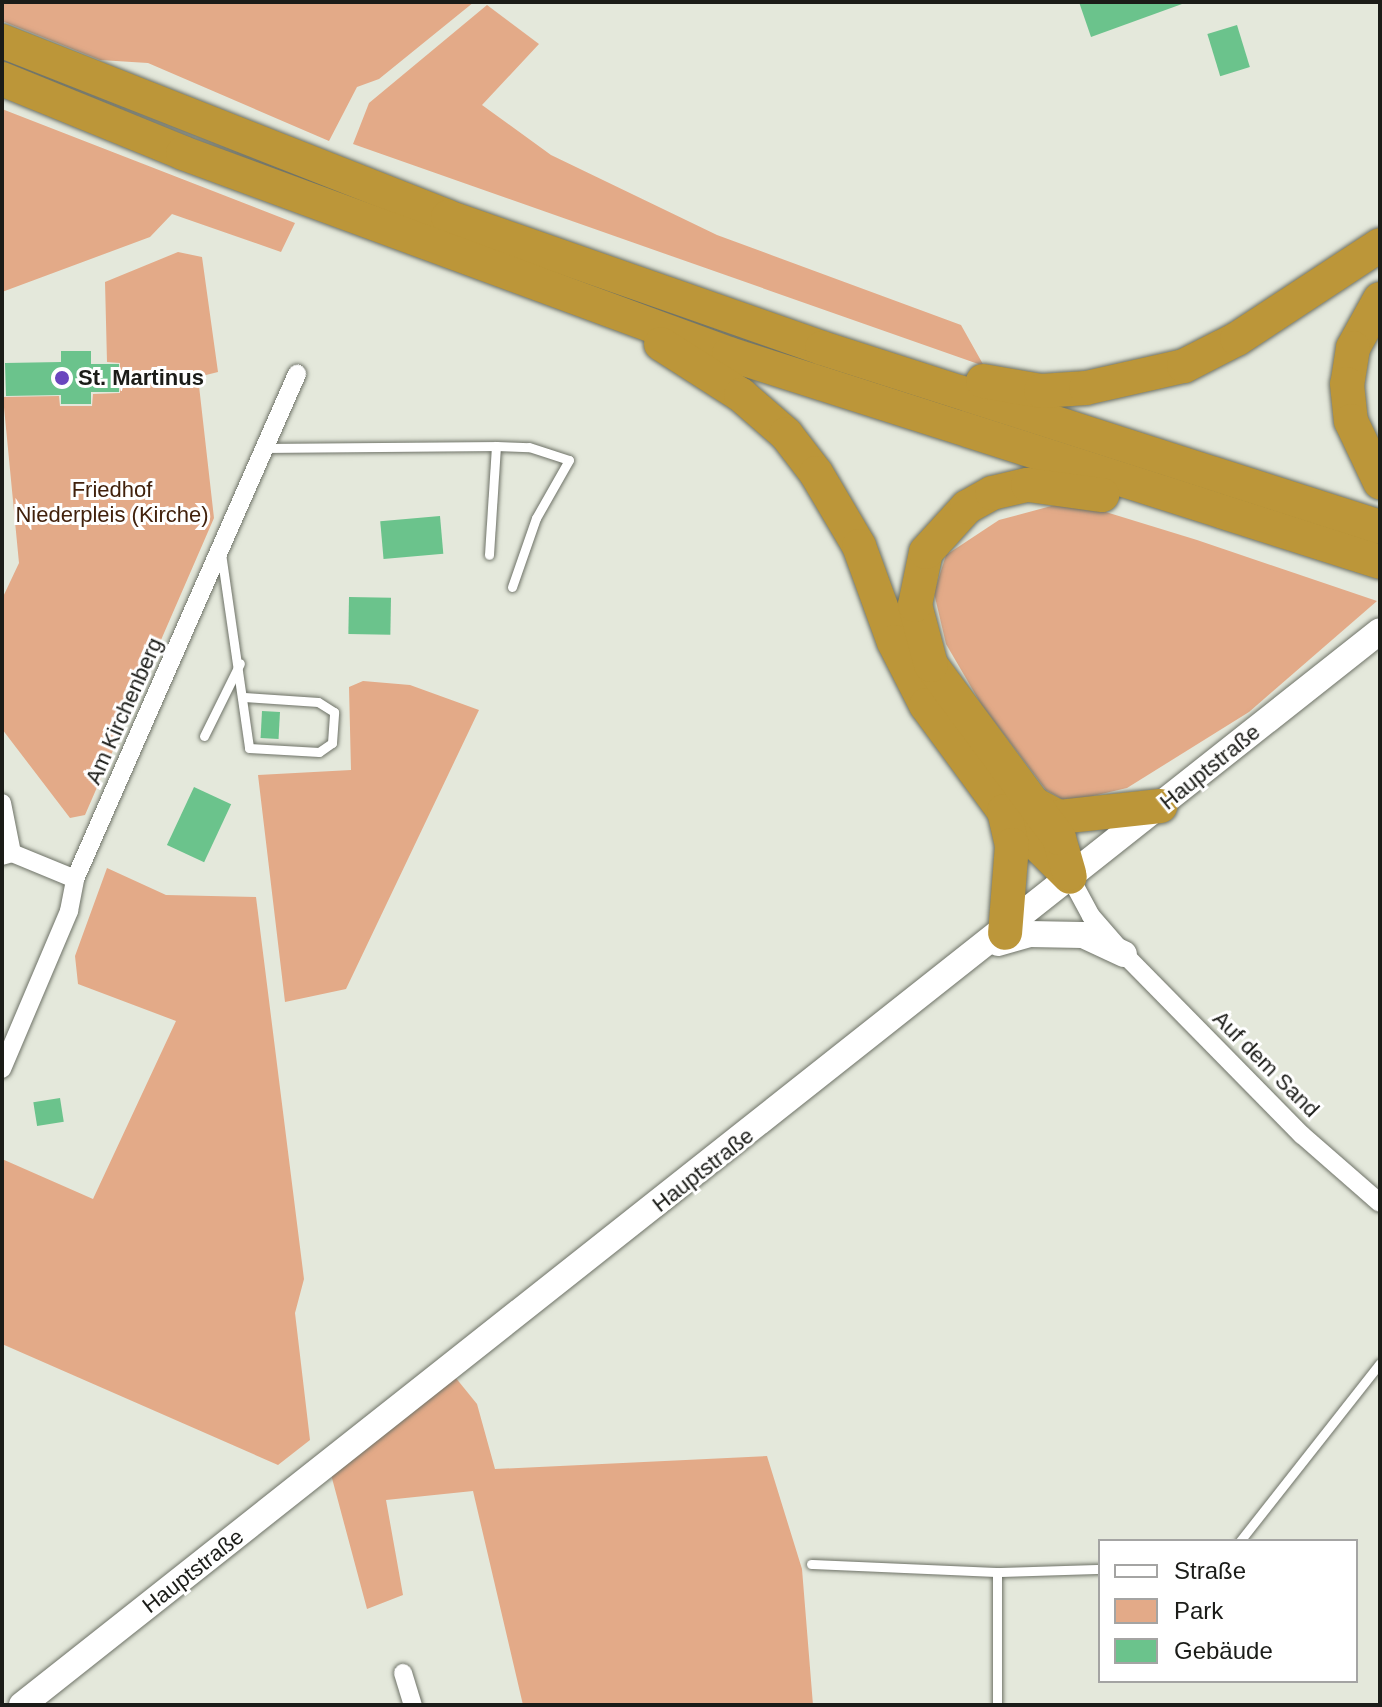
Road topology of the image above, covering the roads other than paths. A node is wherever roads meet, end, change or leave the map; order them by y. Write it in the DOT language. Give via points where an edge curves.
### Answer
graph roads {
  1 [pos="2,41"];
  2 [pos="2,79"];
  3 [pos="1380,245"];
  4 [pos="1380,299"];
  5 [pos="603,309"];
  6 [pos="822,348"];
  7 [pos="297,374"];
  8 [pos="496,446"];
  9 [pos="267,448"];
  10 [pos="1380,482"];
  11 [pos="1235,518"];
  12 [pos="1380,527"];
  13 [pos="221,553"];
  14 [pos="489,555"];
  15 [pos="1380,562"];
  16 [pos="512,587"];
  17 [pos="1380,631"];
  18 [pos="240,663"];
  19 [pos="244,697"];
  20 [pos="204,736"];
  21 [pos="2,803"];
  22 [pos="1160,806"];
  23 [pos="1020,808"];
  24 [pos="7,854"];
  25 [pos="1070,877"];
  26 [pos="75,879"];
  27 [pos="998,939"];
  28 [pos="1124,954"];
  29 [pos="2,1069"];
  30 [pos="1380,1203"];
  31 [pos="1380,1363"];
  32 [pos="1242,1539"];
  33 [pos="811,1564"];
  34 [pos="1098,1569"];
  35 [pos="997,1572"];
  36 [pos="403,1673"];
  37 [pos="22,1705"];
  38 [pos="413,1705"];
  39 [pos="997,1705"];
  1 -- 6 [label="highway" via="448,217"];
  2 -- 5 [label="highway"];
  3 -- 6 [label="highway" via="1237,339 1137,381 1041,391 952,375 853,345"];
  4 -- 10 [label="highway" via="1353,348 1347,384 1351,421"];
  5 -- 11 [label="highway"];
  5 -- 23 [label="highway" via="741,395 786,434 859,546 907,673"];
  6 -- 12 [label="highway"];
  7 -- 9 [label="street, Am Kirchenberg"];
  8 -- 9 [label="lane"];
  8 -- 14 [label="lane"];
  8 -- 16 [label="lane" via="529,447 569,460 536,518"];
  9 -- 13 [label="street, Am Kirchenberg"];
  11 -- 15 [label="highway"];
  11 -- 23 [label="highway" via="1185,518 1074,486 1028,485 992,493 967,507 926,552 915,605 931,665"];
  13 -- 18 [label="lane"];
  13 -- 26 [label="street, Am Kirchenberg"];
  17 -- 22 [label="main road, Hauptstraße"];
  18 -- 19 [label="lane"];
  18 -- 20 [label="lane"];
  19 -- 19 [label="lane" via="249,748 319,752 332,743 334,712 318,702"];
  21 -- 24 [label="street"];
  22 -- 23 [label="highway" via="1059,817"];
  22 -- 25 [label="main road, Hauptstraße"];
  23 -- 25 [label="highway" via="1059,838"];
  23 -- 27 [label="highway"];
  24 -- 26 [label="street"];
  25 -- 27 [label="main road, Hauptstraße"];
  25 -- 28 [label="street, Auf dem Sand" via="1091,916"];
  26 -- 29 [label="street, Am Kirchenberg" via="69,911"];
  27 -- 28 [label="main road" via="1083,935"];
  27 -- 37 [label="main road, Hauptstraße"];
  28 -- 30 [label="street, Auf dem Sand" via="1302,1135"];
  31 -- 32 [label="lane"];
  33 -- 35 [label="lane"];
  34 -- 35 [label="lane"];
  35 -- 39 [label="lane"];
  36 -- 38 [label="street"];
}
